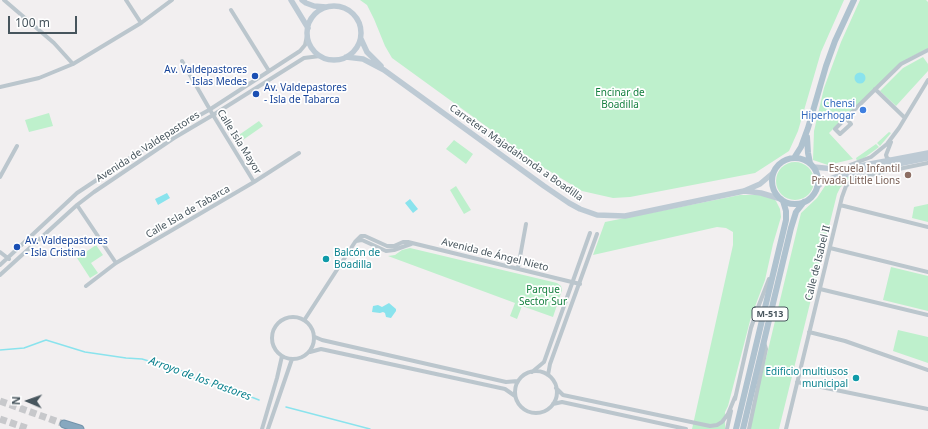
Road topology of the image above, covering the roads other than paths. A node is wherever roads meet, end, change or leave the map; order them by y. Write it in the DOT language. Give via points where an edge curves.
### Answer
graph roads {
  1 [pos="4,0"];
  2 [pos="126,0"];
  3 [pos="172,0"];
  4 [pos="290,0"];
  5 [pos="302,0"];
  6 [pos="854,0"];
  7 [pos="326,6"];
  8 [pos="231,10"];
  9 [pos="141,23"];
  10 [pos="308,28"];
  11 [pos="307,36"];
  12 [pos="361,39"];
  13 [pos="928,50"];
  14 [pos="320,56"];
  15 [pos="346,57"];
  16 [pos="182,61"];
  17 [pos="73,64"];
  18 [pos="384,70"];
  19 [pos="269,71"];
  20 [pos="928,80"];
  21 [pos="0,87"];
  22 [pos="875,89"];
  23 [pos="209,110"];
  24 [pos="213,115"];
  25 [pos="846,118"];
  26 [pos="905,118"];
  27 [pos="808,128"];
  28 [pos="896,133"];
  29 [pos="17,146"];
  30 [pos="300,153"];
  31 [pos="928,153"];
  32 [pos="794,158"];
  33 [pos="928,158"];
  34 [pos="892,160"];
  35 [pos="928,163"];
  36 [pos="812,165"];
  37 [pos="827,169"];
  38 [pos="773,174"];
  39 [pos="0,177"];
  40 [pos="254,182"];
  41 [pos="817,187"];
  42 [pos="744,191"];
  43 [pos="782,200"];
  44 [pos="804,202"];
  45 [pos="77,205"];
  46 [pos="840,205"];
  47 [pos="526,224"];
  48 [pos="928,227"];
  49 [pos="590,233"];
  50 [pos="597,234"];
  51 [pos="779,248"];
  52 [pos="830,248"];
  53 [pos="0,252"];
  54 [pos="7,258"];
  55 [pos="12,263"];
  56 [pos="116,263"];
  57 [pos="0,265"];
  58 [pos="518,268"];
  59 [pos="928,272"];
  60 [pos="0,275"];
  61 [pos="572,282"];
  62 [pos="580,284"];
  63 [pos="86,286"];
  64 [pos="820,289"];
  65 [pos="928,315"];
  66 [pos="305,319"];
  67 [pos="809,332"];
  68 [pos="315,337"];
  69 [pos="764,341"];
  70 [pos="310,352"];
  71 [pos="282,356"];
  72 [pos="292,359"];
  73 [pos="928,370"];
  74 [pos="532,372"];
  75 [pos="548,375"];
  76 [pos="518,381"];
  77 [pos="797,382"];
  78 [pos="556,388"];
  79 [pos="515,396"];
  80 [pos="735,398"];
  81 [pos="553,404"];
  82 [pos="928,408"];
  83 [pos="64,424"];
  84 [pos="80,429"];
  85 [pos="262,429"];
  86 [pos="268,429"];
  87 [pos="686,429"];
  88 [pos="727,429"];
  89 [pos="736,429"];
  90 [pos="743,429"];
  91 [pos="749,429"];
  92 [pos="786,429"];
  1 -- 17 [label="street" via="54,43"];
  2 -- 9 [label="street"];
  3 -- 9 [label="street"];
  4 -- 10 [label="street"];
  5 -- 7 [label="street" via="314,6"];
  6 -- 27 [label="main road" via="826,66"];
  7 -- 10 [label="street" via="314,15"];
  7 -- 12 [label="street" via="334,5 350,10 360,23"];
  8 -- 19 [label="street"];
  9 -- 17 [label="street"];
  10 -- 11 [label="street"];
  11 -- 14 [label="street"];
  11 -- 19 [label="street, Avenida de Valdepastores" via="300,51"];
  12 -- 15 [label="street" via="353,53"];
  12 -- 18 [label="street, Carretera Majadahonda a Boadilla" via="367,52"];
  13 -- 22 [label="street" via="901,64"];
  14 -- 15 [label="street" via="333,60"];
  14 -- 24 [label="street, Avenida de Valdepastores" via="304,58"];
  15 -- 18 [label="street, Carretera Majadahonda a Boadilla" via="363,59"];
  16 -- 23 [label="street, Calle Isla Mayor"];
  17 -- 21 [label="street" via="39,78"];
  18 -- 42 [label="street, Carretera Majadahonda a Boadilla" via="544,186 569,203 594,214 624,216"];
  19 -- 23 [label="street, Avenida de Valdepastores"];
  20 -- 26 [label="street"];
  22 -- 25 [label="street"];
  22 -- 26 [label="street"];
  23 -- 24 [label="street, Calle Isla Mayor"];
  23 -- 54 [label="street, Avenida de Valdepastores" via="168,132 77,193"];
  24 -- 40 [label="street, Calle Isla Mayor"];
  24 -- 45 [label="street, Avenida de Valdepastores" via="174,138"];
  26 -- 28 [label="street"];
  27 -- 32 [label="main road" via="802,147"];
  27 -- 36 [label="main road" via="807,142"];
  28 -- 34 [label="street" via="886,151 887,158"];
  28 -- 37 [label="street" via="882,149 866,160"];
  29 -- 39 [label="street"];
  30 -- 40 [label="street, Calle Isla de Tabarca"];
  31 -- 34 [label="street"];
  32 -- 36 [label="main road"];
  32 -- 38 [label="main road" via="786,159 779,164"];
  33 -- 41 [label="street" via="838,176 824,181"];
  34 -- 37 [label="street" via="849,168"];
  35 -- 46 [label="street, Calle de Isabel II" via="855,178 846,186"];
  36 -- 37 [label="street"];
  36 -- 41 [label="main road" via="818,178"];
  38 -- 42 [label="street, Carretera Majadahonda a Boadilla" via="760,184"];
  38 -- 43 [label="main road, M-513" via="772,186"];
  40 -- 56 [label="street, Calle Isla de Tabarca"];
  41 -- 44 [label="main road, M-513" via="812,196"];
  42 -- 43 [label="street, Carretera Majadahonda a Boadilla" via="762,193"];
  43 -- 44 [label="main road" via="794,204"];
  43 -- 51 [label="main road, M-513" via="786,215"];
  44 -- 69 [label="main road, M-513" via="796,212 791,228"];
  45 -- 55 [label="street, Avenida de Valdepastores"];
  45 -- 56 [label="street"];
  46 -- 48 [label="street"];
  46 -- 52 [label="street, Calle de Isabel II"];
  47 -- 58 [label="street"];
  49 -- 61 [label="street"];
  50 -- 62 [label="street"];
  51 -- 80 [label="street" via="755,316"];
  51 -- 89 [label="main road, M-513"];
  52 -- 59 [label="street"];
  52 -- 64 [label="street, Calle de Isabel II"];
  53 -- 54 [label="street"];
  54 -- 55 [label="street"];
  54 -- 57 [label="street, Avenida de Valdepastores"];
  55 -- 60 [label="street, Avenida de Valdepastores"];
  56 -- 63 [label="street, Calle Isla de Tabarca"];
  58 -- 61 [label="street, Avenida de Ángel Nieto"];
  58 -- 66 [label="street, Avenida de Ángel Nieto" via="406,242 387,246 365,236 355,242"];
  61 -- 62 [label="street, Avenida de Ángel Nieto"];
  61 -- 74 [label="street" via="544,362"];
  62 -- 75 [label="street"];
  64 -- 65 [label="street"];
  64 -- 67 [label="street, Calle de Isabel II"];
  66 -- 68 [label="street" via="314,330"];
  66 -- 71 [label="street" via="292,316 275,326 272,332 273,346"];
  67 -- 73 [label="street" via="845,341"];
  67 -- 77 [label="street, Calle de Isabel II"];
  68 -- 70 [label="street"];
  68 -- 76 [label="street" via="506,382"];
  69 -- 90 [label="main road, M-513"];
  69 -- 91 [label="street" via="766,349"];
  70 -- 72 [label="street" via="302,358"];
  70 -- 79 [label="street" via="321,349 505,389"];
  71 -- 72 [label="street"];
  71 -- 85 [label="street"];
  72 -- 86 [label="street"];
  74 -- 75 [label="street"];
  74 -- 76 [label="street"];
  75 -- 78 [label="street"];
  76 -- 79 [label="street"];
  77 -- 82 [label="street"];
  77 -- 92 [label="street, Calle de Isabel II"];
  78 -- 80 [label="street" via="563,395 710,426 722,422"];
  78 -- 81 [label="street"];
  79 -- 81 [label="street" via="518,404 531,413 547,410"];
  80 -- 88 [label="street"];
  81 -- 87 [label="street" via="562,402"];
  83 -- 84 [label="highway"];
}
